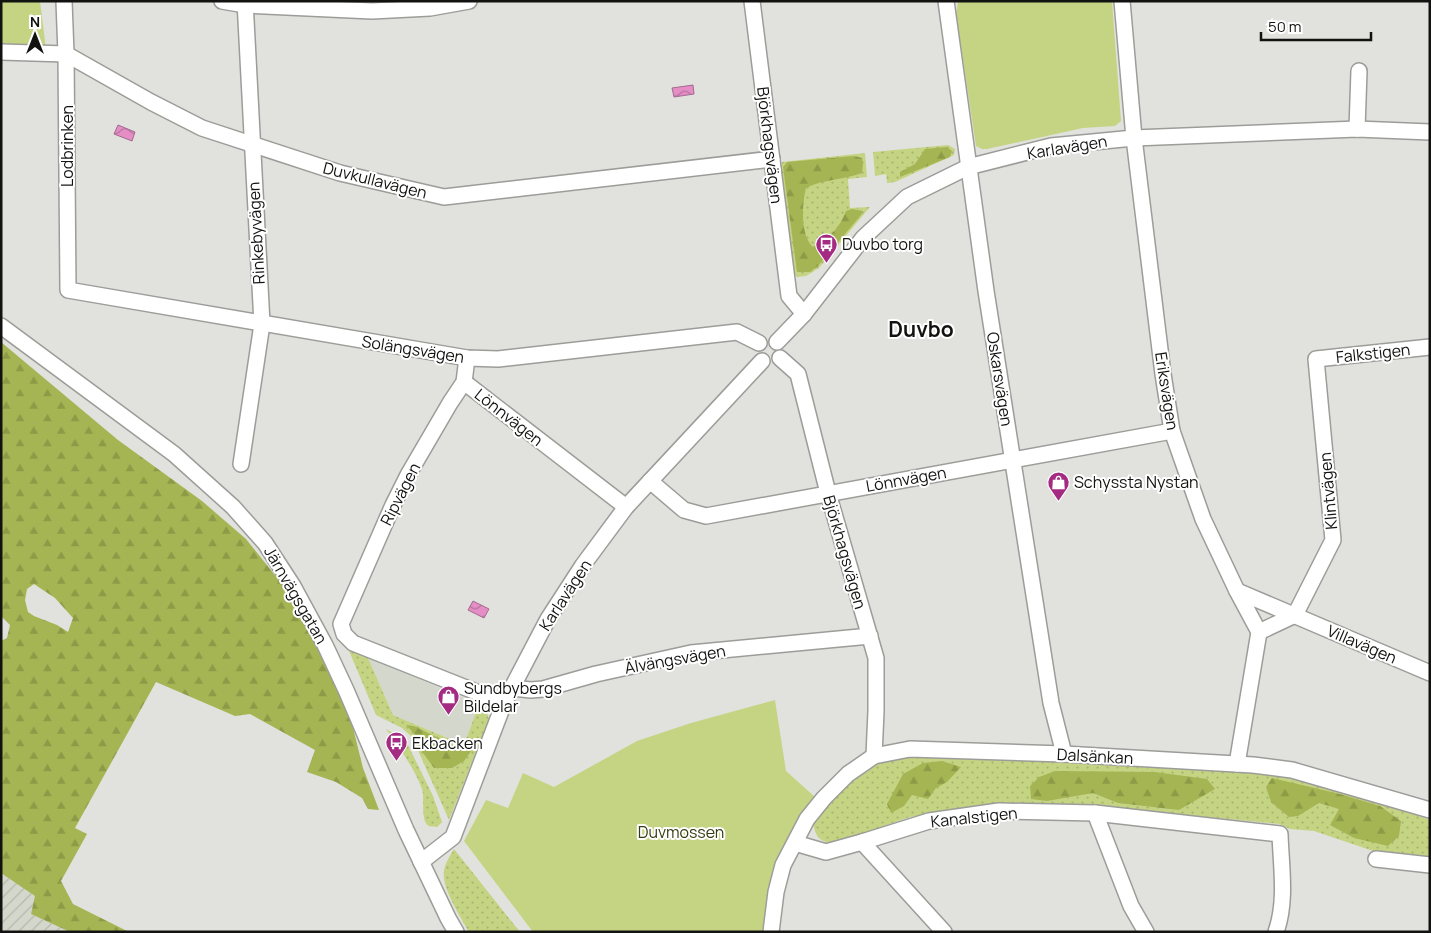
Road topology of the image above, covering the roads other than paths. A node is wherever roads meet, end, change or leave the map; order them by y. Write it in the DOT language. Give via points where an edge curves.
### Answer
graph roads {
  1 [pos="64,1"];
  2 [pos="222,1"];
  3 [pos="469,1"];
  4 [pos="752,1"];
  5 [pos="946,1"];
  6 [pos="1122,1"];
  7 [pos="245,3"];
  8 [pos="1,52"];
  9 [pos="66,54"];
  10 [pos="1359,71"];
  11 [pos="1357,129"];
  12 [pos="1430,132"];
  13 [pos="1134,138"];
  14 [pos="251,144"];
  15 [pos="772,159"];
  16 [pos="968,167"];
  17 [pos="68,290"];
  18 [pos="804,314"];
  19 [pos="262,324"];
  20 [pos="1,326"];
  21 [pos="778,342"];
  22 [pos="759,343"];
  23 [pos="1430,347"];
  24 [pos="468,358"];
  25 [pos="780,358"];
  26 [pos="1316,359"];
  27 [pos="762,361"];
  28 [pos="464,382"];
  29 [pos="1172,431"];
  30 [pos="1012,460"];
  31 [pos="241,464"];
  32 [pos="650,481"];
  33 [pos="828,494"];
  34 [pos="626,507"];
  35 [pos="1237,591"];
  36 [pos="1294,616"];
  37 [pos="1258,632"];
  38 [pos="870,636"];
  39 [pos="1430,673"];
  40 [pos="512,688"];
  41 [pos="504,703"];
  42 [pos="1064,754"];
  43 [pos="874,756"];
  44 [pos="1237,764"];
  45 [pos="1430,810"];
  46 [pos="1095,812"];
  47 [pos="862,842"];
  48 [pos="795,843"];
  49 [pos="1376,858"];
  50 [pos="421,862"];
  51 [pos="1430,865"];
  52 [pos="456,932"];
  53 [pos="771,932"];
  54 [pos="944,932"];
  55 [pos="1146,932"];
  56 [pos="1276,932"];
  1 -- 9 [label="street, Lodbrinken"];
  2 -- 7 [label="street"];
  3 -- 7 [label="street" via="430,8 372,11"];
  4 -- 15 [label="street, Björkhagsvägen"];
  5 -- 16 [label="street, Oskarsvägen"];
  6 -- 13 [label="street, Eriksvägen"];
  7 -- 14 [label="street, Rinkebyvägen"];
  8 -- 9 [label="street, Duvkullavägen"];
  9 -- 14 [label="street, Duvkullavägen" via="202,128"];
  9 -- 17 [label="street, Lodbrinken"];
  10 -- 11 [label="street"];
  11 -- 12 [label="street, Karlavägen"];
  11 -- 13 [label="street, Karlavägen"];
  13 -- 16 [label="street, Karlavägen" via="1051,146"];
  13 -- 29 [label="street, Eriksvägen"];
  14 -- 15 [label="street, Duvkullavägen" via="340,173 444,197"];
  14 -- 19 [label="street, Rinkebyvägen"];
  15 -- 18 [label="street, Björkhagsvägen" via="789,296"];
  16 -- 18 [label="street, Karlavägen" via="907,196 864,238"];
  16 -- 30 [label="street, Oskarsvägen"];
  17 -- 19 [label="street, Solängsvägen"];
  18 -- 21 [label="street, Karlavägen"];
  19 -- 24 [label="street, Solängsvägen"];
  19 -- 31 [label="street, Rinkebyvägen"];
  20 -- 50 [label="street, Järnvägsgatan" via="174,454 233,508 265,543 325,645"];
  21 -- 22 [label="street" via="769,338"];
  21 -- 25 [label="street" via="782,349"];
  22 -- 24 [label="street, Solängsvägen" via="737,332 498,359"];
  22 -- 27 [label="street" via="756,351"];
  23 -- 26 [label="street, Falkstigen"];
  24 -- 28 [label="street, Ripvägen"];
  25 -- 27 [label="street" via="772,362"];
  25 -- 33 [label="street, Björkhagsvägen" via="798,374"];
  26 -- 36 [label="street, Klintvägen" via="1333,540"];
  27 -- 32 [label="street, Karlavägen"];
  28 -- 34 [label="street, Lönnvägen"];
  28 -- 41 [label="street, Ripvägen" via="393,504 341,624 344,634 353,643"];
  29 -- 30 [label="street, Lönnvägen"];
  29 -- 35 [label="street, Eriksvägen" via="1203,519"];
  30 -- 33 [label="street, Lönnvägen"];
  30 -- 42 [label="street, Oskarsvägen" via="1051,703"];
  32 -- 33 [label="street, Lönnvägen" via="684,510 706,516"];
  32 -- 34 [label="street, Karlavägen"];
  33 -- 38 [label="street, Björkhagsvägen"];
  34 -- 40 [label="street, Karlavägen" via="548,619"];
  35 -- 36 [label="street, Villavägen"];
  35 -- 37 [label="street, Eriksvägen"];
  36 -- 37 [label="street"];
  36 -- 39 [label="street, Villavägen"];
  37 -- 44 [label="street"];
  38 -- 40 [label="street, Älvängsvägen" via="691,653 543,689"];
  38 -- 43 [label="street, Björkhagsvägen" via="876,658"];
  40 -- 41 [label="street, Karlavägen"];
  41 -- 50 [label="street, Karlavägen" via="453,837"];
  42 -- 43 [label="street, Dalsänkan" via="910,749"];
  42 -- 44 [label="street, Dalsänkan"];
  43 -- 48 [label="street, Dalsänkan" via="848,774 824,798"];
  44 -- 45 [label="street, Dalsänkan" via="1292,770"];
  46 -- 47 [label="street, Kanalstigen" via="999,811 929,821"];
  46 -- 55 [label="street" via="1132,906"];
  46 -- 56 [label="street, Kanalstigen" via="1280,834 1281,918"];
  47 -- 48 [label="street, Kanalstigen" via="826,852"];
  47 -- 54 [label="street"];
  48 -- 53 [label="street" via="783,865"];
  49 -- 51 [label="street"];
  50 -- 52 [label="street, Järnvägsgatan"];
}
